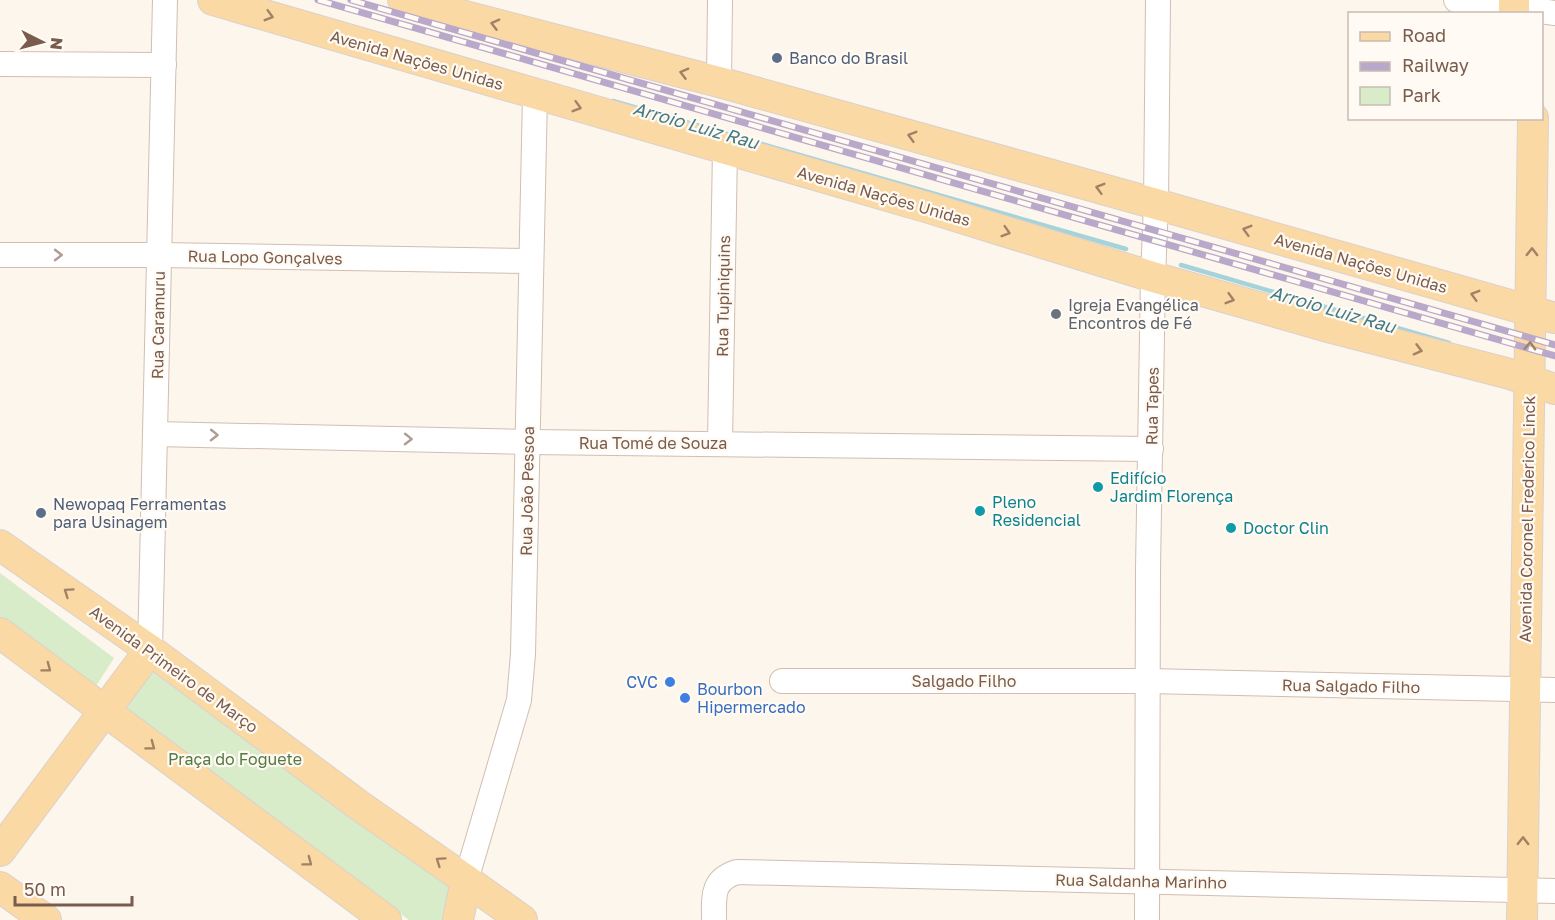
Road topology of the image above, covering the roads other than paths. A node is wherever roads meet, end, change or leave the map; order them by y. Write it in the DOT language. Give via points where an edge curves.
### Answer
graph roads {
  1 [pos="165,0"];
  2 [pos="213,0"];
  3 [pos="403,0"];
  4 [pos="720,0"];
  5 [pos="1158,0"];
  6 [pos="1456,0"];
  7 [pos="1527,9"];
  8 [pos="0,64"];
  9 [pos="164,64"];
  10 [pos="719,82"];
  11 [pos="535,95"];
  12 [pos="1513,120"];
  13 [pos="1533,120"];
  14 [pos="725,149"];
  15 [pos="1156,204"];
  16 [pos="0,255"];
  17 [pos="159,255"];
  18 [pos="531,261"];
  19 [pos="1153,277"];
  20 [pos="1532,311"];
  21 [pos="1531,382"];
  22 [pos="155,434"];
  23 [pos="529,442"];
  24 [pos="720,443"];
  25 [pos="1151,449"];
  26 [pos="0,545"];
  27 [pos="0,633"];
  28 [pos="150,650"];
  29 [pos="782,681"];
  30 [pos="1147,681"];
  31 [pos="1515,690"];
  32 [pos="1555,690"];
  33 [pos="104,711"];
  34 [pos="0,851"];
  35 [pos="466,880"];
  36 [pos="1148,881"];
  37 [pos="0,887"];
  38 [pos="1555,891"];
  39 [pos="1516,901"];
  40 [pos="46,920"];
  41 [pos="386,920"];
  42 [pos="458,920"];
  43 [pos="522,920"];
  44 [pos="714,920"];
  45 [pos="1147,920"];
  46 [pos="1502,920"];
  1 -- 9 [label="street, Rua Caramuru"];
  2 -- 11 [label="main road, Avenida Nações Unidas, one-way"];
  10 -- 3 [label="main road, Avenida Nações Unidas, one-way"];
  4 -- 10 [label="street"];
  5 -- 15 [label="street, Rua Tapes"];
  6 -- 7 [label="street"];
  8 -- 9 [label="street"];
  9 -- 17 [label="street, Rua Caramuru"];
  15 -- 10 [label="main road, Avenida Nações Unidas, one-way"];
  11 -- 14 [label="main road, Avenida Nações Unidas, one-way"];
  11 -- 18 [label="street, Rua João Pessoa"];
  12 -- 20 [label="main road, Avenida Coronel Frederico Linck"];
  20 -- 13 [label="main road, Avenida Coronel Frederico Linck, one-way"];
  14 -- 19 [label="main road, Avenida Nações Unidas, one-way"];
  14 -- 24 [label="street, Rua Tupiniquins"];
  15 -- 19 [label="street, Rua Tapes"];
  20 -- 15 [label="main road, Avenida Nações Unidas, one-way"];
  16 -- 17 [label="street, Rua Lopo Gonçalves, one-way"];
  17 -- 18 [label="street, Rua Lopo Gonçalves"];
  17 -- 22 [label="street, Rua Caramuru"];
  18 -- 23 [label="street, Rua João Pessoa"];
  19 -- 21 [label="main road, Avenida Nações Unidas, one-way"];
  19 -- 25 [label="street, Rua Tapes"];
  20 -- 21 [label="main road, Avenida Coronel Frederico Linck"];
  21 -- 31 [label="main road, Avenida Coronel Frederico Linck" via="1516,582"];
  22 -- 23 [label="street, Rua Tomé de Souza, one-way"];
  22 -- 28 [label="street, Rua Caramuru"];
  23 -- 24 [label="street, Rua Tomé de Souza"];
  23 -- 35 [label="street, Rua João Pessoa" via="524,654 519,700"];
  24 -- 25 [label="street, Rua Tomé de Souza"];
  25 -- 30 [label="street, Rua Tapes"];
  28 -- 26 [label="main road, Avenida Primeiro de Março, one-way"];
  27 -- 33 [label="main road, one-way"];
  28 -- 33 [label="main road"];
  35 -- 28 [label="main road, Avenida Primeiro de Março, one-way"];
  29 -- 30 [label="street, Salgado Filho"];
  30 -- 31 [label="street, Rua Salgado Filho"];
  30 -- 36 [label="street, Rua Tapes"];
  31 -- 32 [label="street, Rua Salgado Filho"];
  31 -- 39 [label="main road, Avenida Coronel Frederico Linck"];
  33 -- 34 [label="main road"];
  33 -- 41 [label="main road, one-way"];
  35 -- 42 [label="main road"];
  35 -- 43 [label="main road, Avenida Primeiro de Março"];
  36 -- 39 [label="street, Rua Saldanha Marinho"];
  36 -- 44 [label="street, Rua Saldanha Marinho" via="737,872 716,887"];
  36 -- 45 [label="street, Rua Tapes"];
  37 -- 40 [label="main road"];
  38 -- 39 [label="street, Rua Saldanha Marinho"];
  39 -- 46 [label="main road, Avenida Coronel Frederico Linck"];
}
